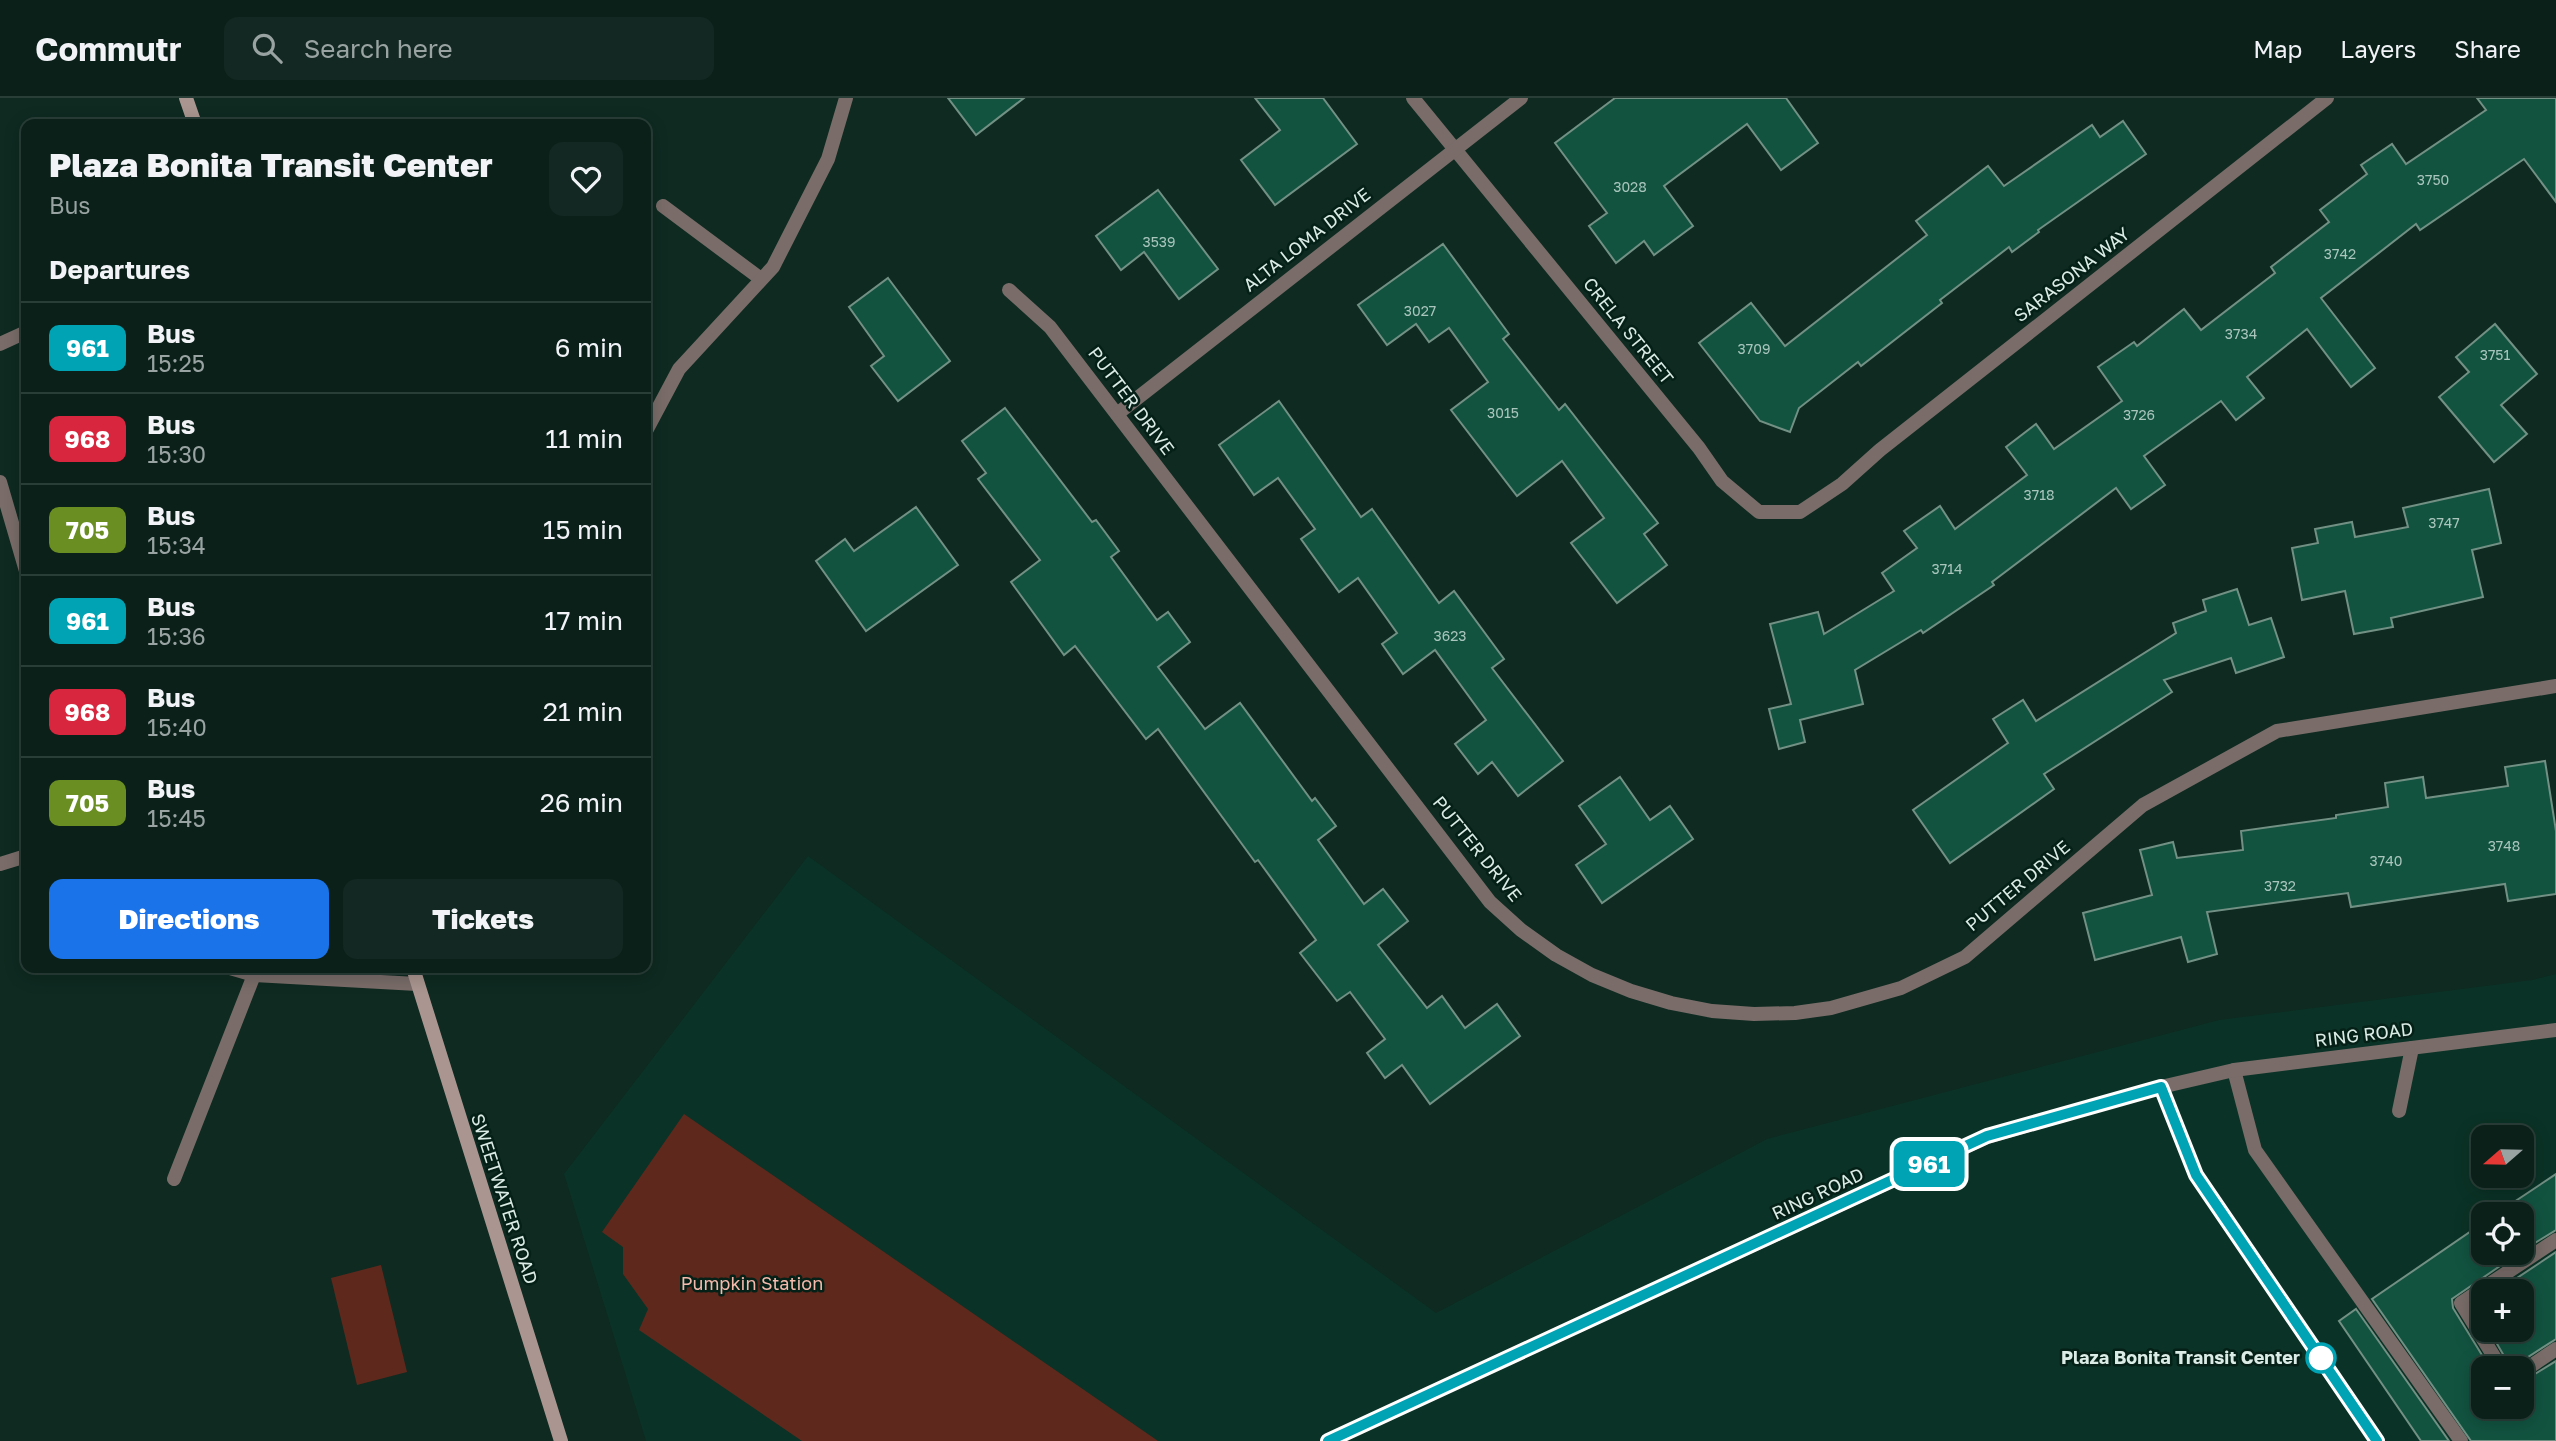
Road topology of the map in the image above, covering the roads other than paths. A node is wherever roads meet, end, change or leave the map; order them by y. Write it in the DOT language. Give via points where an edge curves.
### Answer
graph roads {
  1 [pos="186,98"];
  2 [pos="846,98"];
  3 [pos="1413,98"];
  4 [pos="1521,98"];
  5 [pos="2327,98"];
  6 [pos="193,119"];
  7 [pos="1455,149"];
  8 [pos="663,206"];
  9 [pos="761,279"];
  10 [pos="1009,290"];
  11 [pos="21,334"];
  12 [pos="0,344"];
  13 [pos="1117,414"];
  14 [pos="651,422"];
  15 [pos="0,482"];
  16 [pos="1842,484"];
  17 [pos="21,554"];
  18 [pos="2556,687"];
  19 [pos="21,858"];
  20 [pos="0,864"];
  21 [pos="247,973"];
  22 [pos="414,973"];
  23 [pos="254,975"];
  24 [pos="417,984"];
  25 [pos="2556,1030"];
  26 [pos="2412,1048"];
  27 [pos="2234,1070"];
  28 [pos="2161,1087"];
  29 [pos="2399,1111"];
  30 [pos="174,1179"];
  31 [pos="2556,1240"];
  32 [pos="2556,1349"];
  33 [pos="2494,1356"];
  34 [pos="2534,1365"];
  35 [pos="561,1441"];
  36 [pos="1328,1441"];
  37 [pos="2377,1441"];
  38 [pos="2461,1441"];
  1 -- 6 [label="main road"];
  2 -- 9 [label="street" via="828,159 773,267"];
  3 -- 7 [label="street, CRELA STREET"];
  4 -- 7 [label="street, ALTA LOMA DRIVE"];
  5 -- 16 [label="street, SARASONA WAY"];
  7 -- 13 [label="street, ALTA LOMA DRIVE"];
  7 -- 16 [label="street, CRELA STREET" via="1723,481 1759,512 1800,512"];
  8 -- 9 [label="street"];
  9 -- 14 [label="street" via="679,369"];
  10 -- 13 [label="street, PUTTER DRIVE" via="1050,327"];
  11 -- 12 [label="street"];
  13 -- 18 [label="street, PUTTER DRIVE" via="1490,902 1521,930 1592,975 1631,992 1685,1006 1754,1014 1796,1013 1901,988 1965,957 2143,805 2277,731"];
  15 -- 17 [label="street"];
  19 -- 20 [label="street"];
  21 -- 23 [label="street"];
  22 -- 24 [label="main road, SWEETWATER ROAD"];
  23 -- 24 [label="street"];
  23 -- 30 [label="street"];
  24 -- 35 [label="main road, SWEETWATER ROAD"];
  25 -- 26 [label="street, RING ROAD"];
  26 -- 27 [label="street, RING ROAD"];
  26 -- 29 [label="street"];
  27 -- 28 [label="street, RING ROAD"];
  27 -- 38 [label="street" via="2255,1150"];
  28 -- 36 [label="street, RING ROAD" via="1987,1136"];
  28 -- 37 [label="street" via="2196,1175"];
  31 -- 33 [label="street" via="2461,1303"];
  32 -- 34 [label="street"];
}
